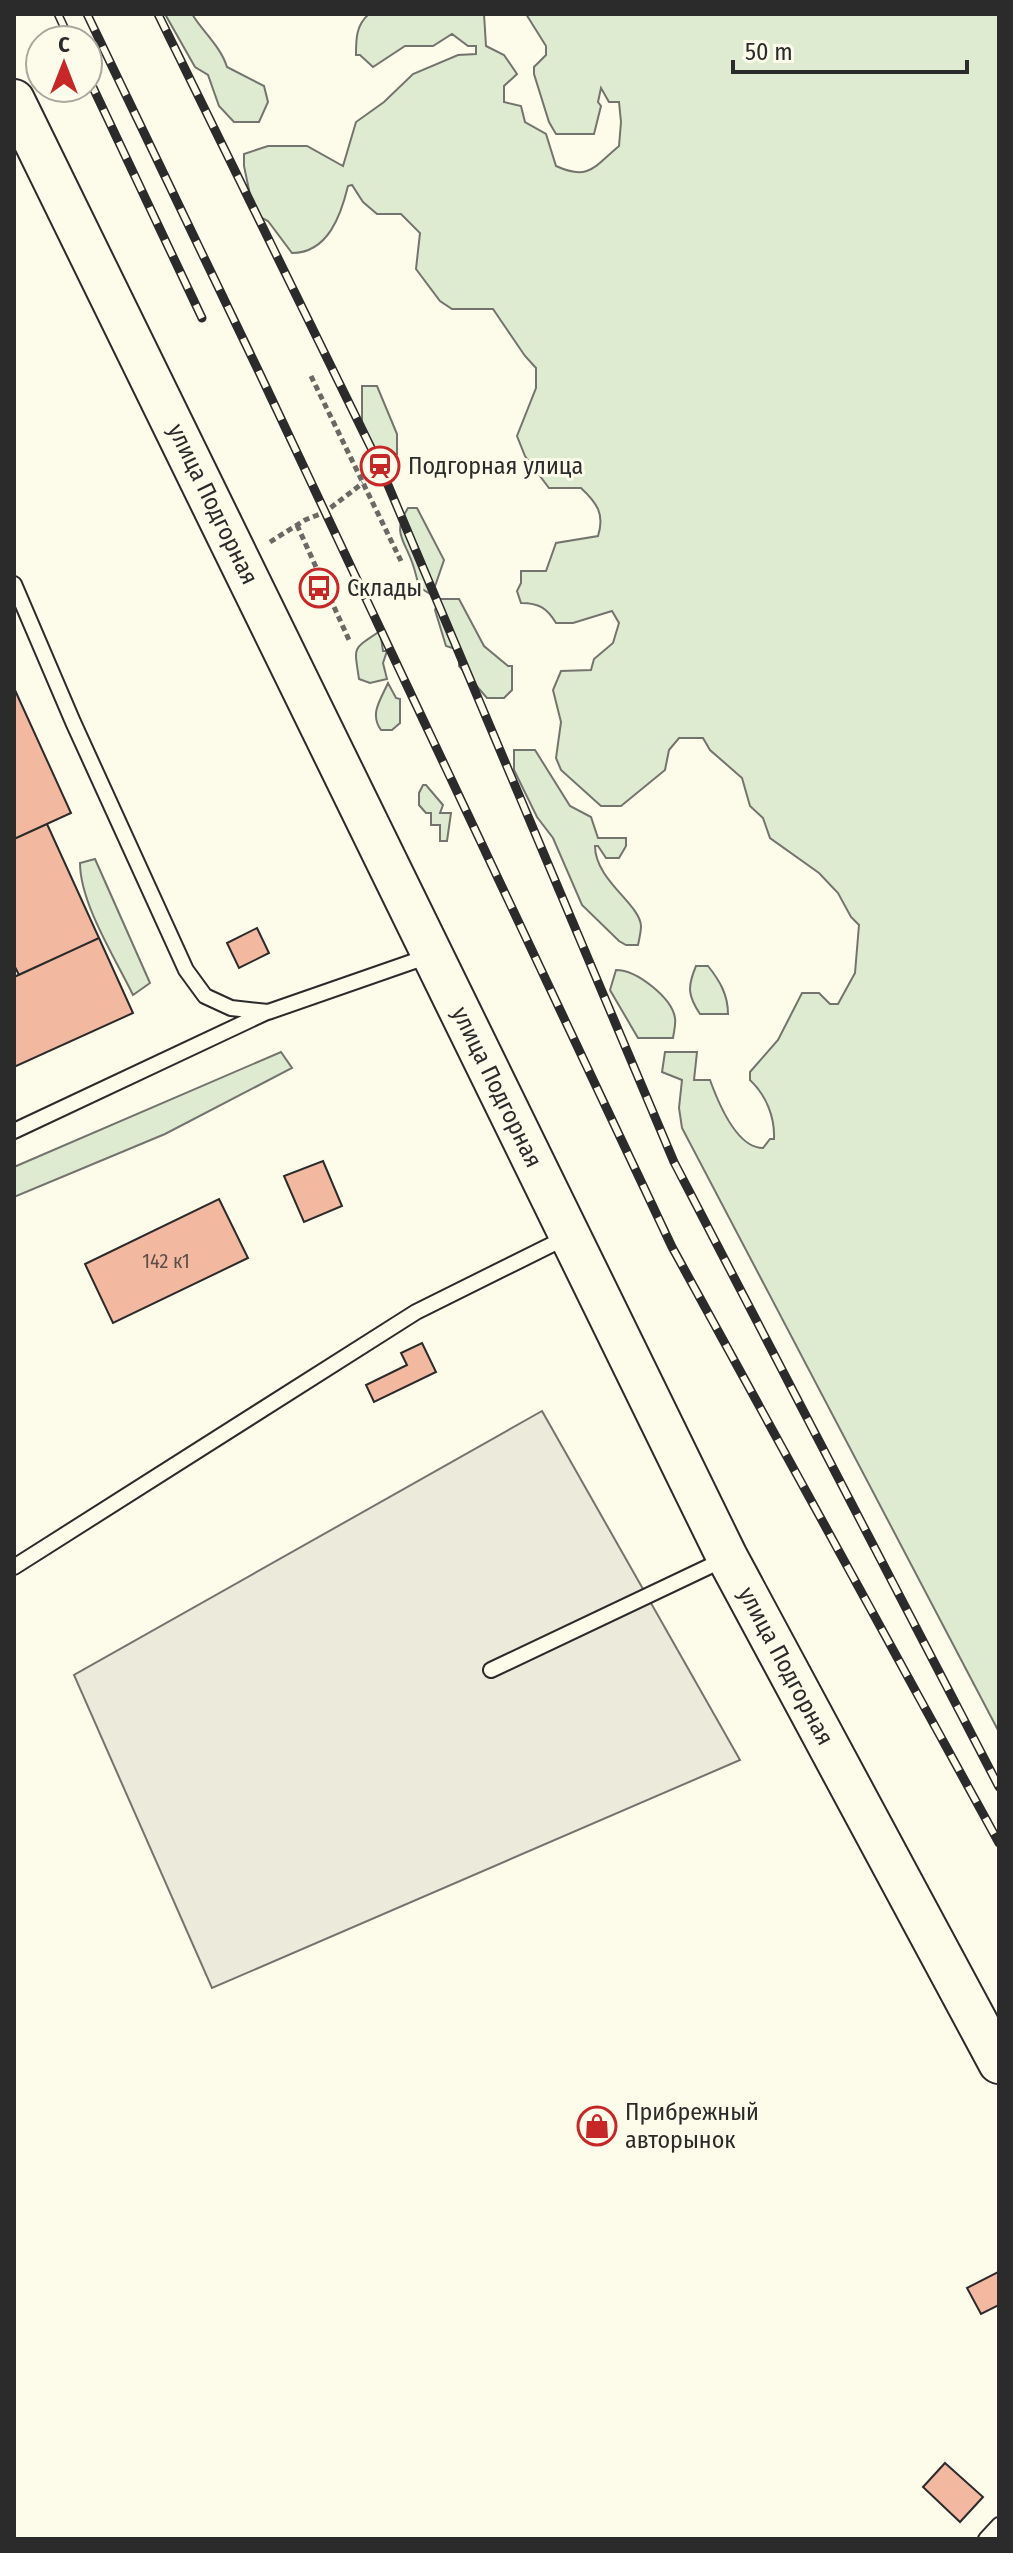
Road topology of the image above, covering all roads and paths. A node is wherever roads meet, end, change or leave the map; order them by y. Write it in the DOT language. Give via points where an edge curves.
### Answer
graph roads {
  1 [pos="14,100"];
  2 [pos="311,376"];
  3 [pos="363,483"];
  4 [pos="401,561"];
  5 [pos="14,584"];
  6 [pos="349,640"];
  7 [pos="433,955"];
  8 [pos="268,1012"];
  9 [pos="14,1131"];
  10 [pos="569,1236"];
  11 [pos="727,1557"];
  12 [pos="14,1567"];
  13 [pos="491,1670"];
  14 [pos="999,2063"];
  15 [pos="999,2525"];
  16 [pos="986,2539"];
  1 -- 7 [label="main road, улица Подгорная"];
  2 -- 3 [label="path"];
  3 -- 4 [label="path"];
  3 -- 6 [label="path" via="325,512 297,525"];
  5 -- 8 [label="lane" via="186,970 205,996 231,1008"];
  7 -- 8 [label="lane"];
  7 -- 10 [label="main road, улица Подгорная"];
  8 -- 9 [label="lane"];
  10 -- 11 [label="main road, улица Подгорная"];
  10 -- 12 [label="lane" via="416,1312"];
  11 -- 13 [label="lane"];
  11 -- 14 [label="main road, улица Подгорная"];
  15 -- 16 [label="lane"];
}
